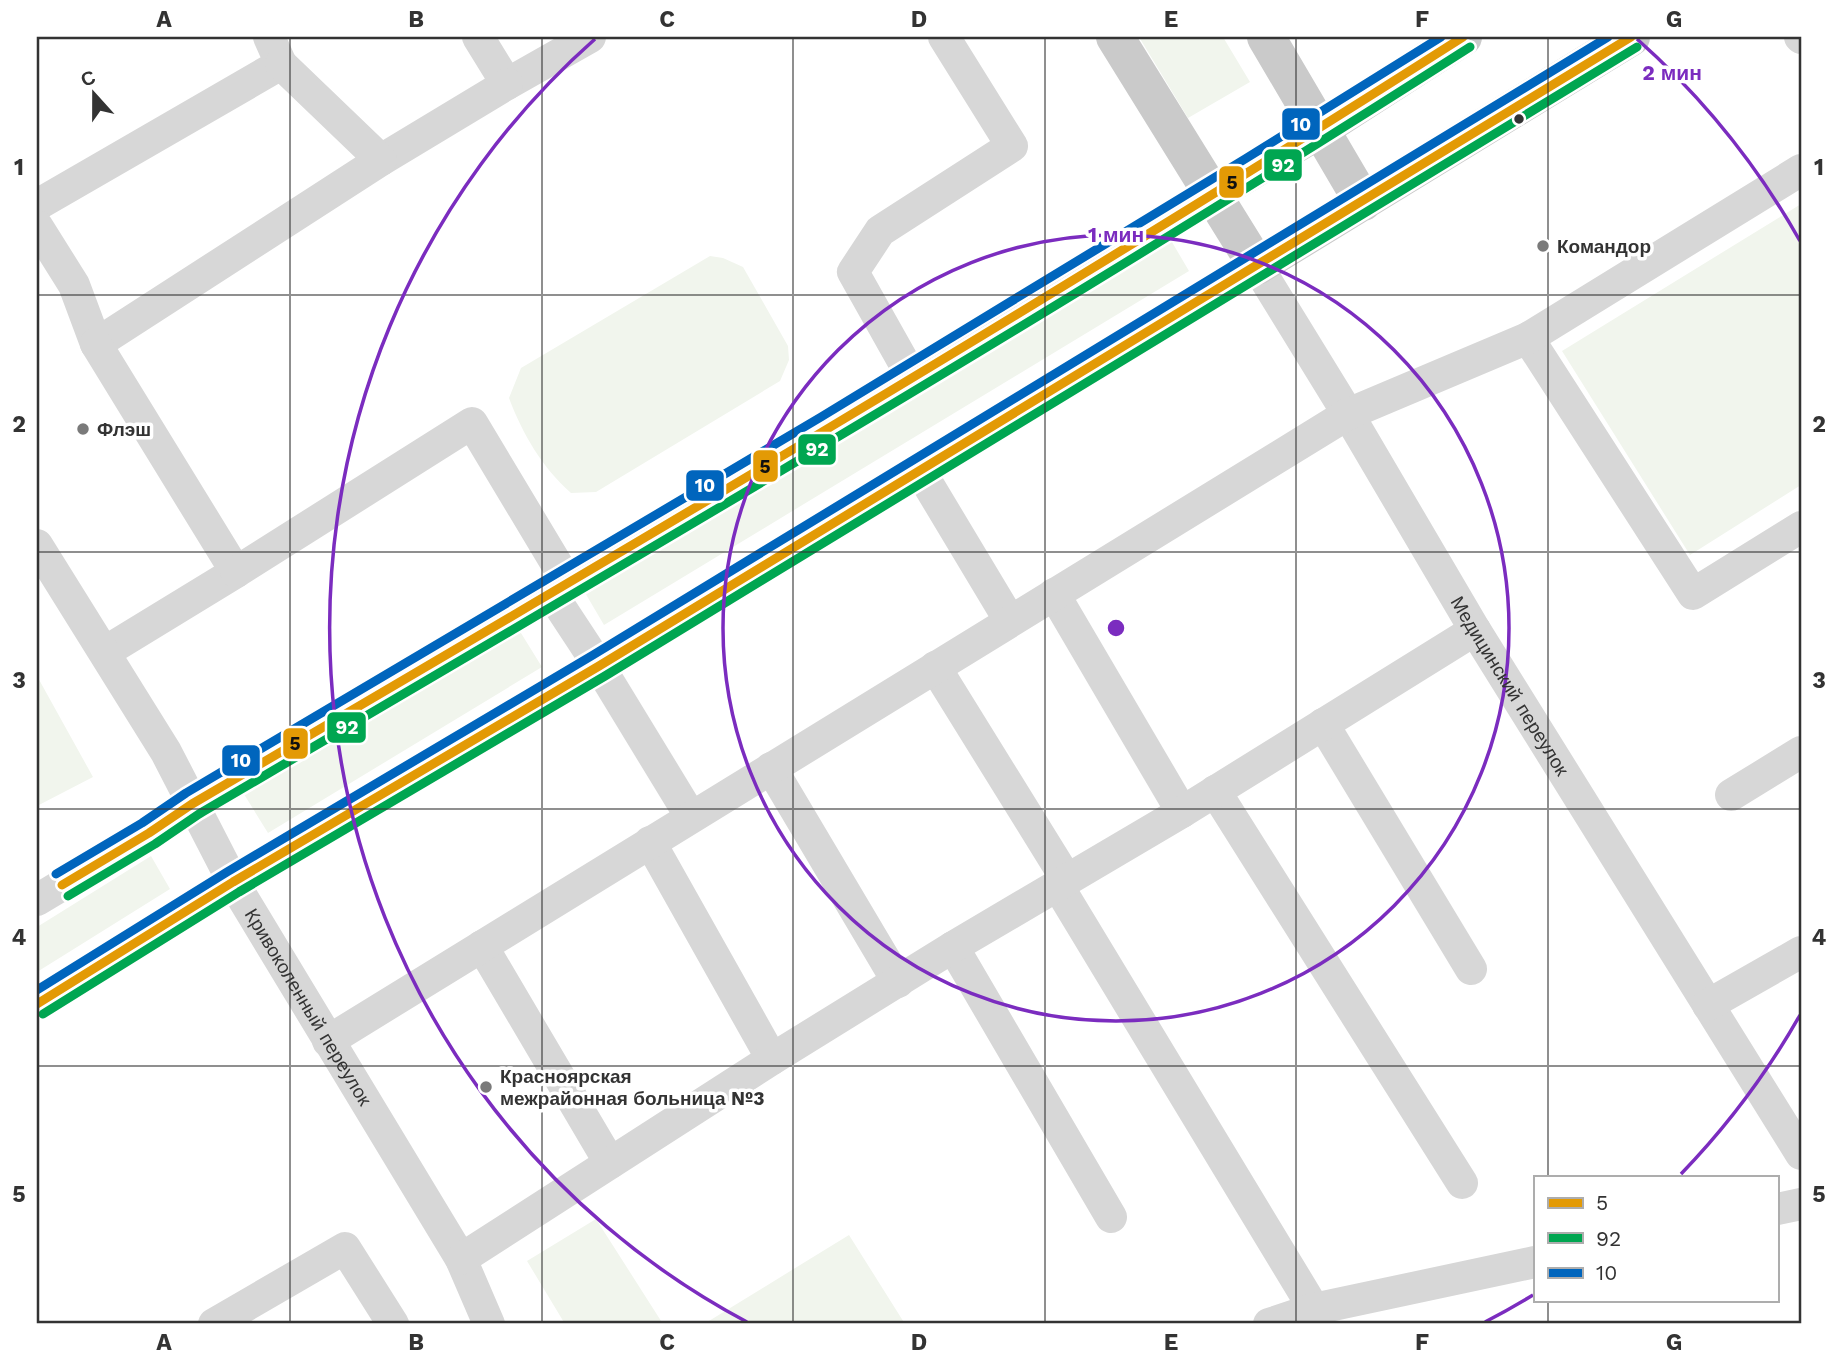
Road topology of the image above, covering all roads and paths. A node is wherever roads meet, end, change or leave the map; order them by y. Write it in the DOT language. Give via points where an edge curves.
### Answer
graph roads {
  1 [pos="478,37"];
  2 [pos="590,37"];
  3 [pos="944,37"];
  4 [pos="1115,37"];
  5 [pos="1266,37"];
  6 [pos="1463,37"];
  7 [pos="1631,37"];
  8 [pos="275,50"];
  9 [pos="507,84"];
  10 [pos="1322,128"];
  11 [pos="382,160"];
  12 [pos="1801,170"];
  13 [pos="1211,195"];
  14 [pos="1363,202"];
  15 [pos="37,205"];
  16 [pos="37,226"];
  17 [pos="1256,266"];
  18 [pos="1528,338"];
  19 [pos="96,344"];
  20 [pos="912,377"];
  21 [pos="1348,414"];
  22 [pos="920,471"];
  23 [pos="1801,527"];
  24 [pos="39,555"];
  25 [pos="236,572"];
  26 [pos="559,588"];
  27 [pos="1054,594"];
  28 [pos="1010,621"];
  29 [pos="1475,630"];
  30 [pos="106,652"];
  31 [pos="599,666"];
  32 [pos="935,667"];
  33 [pos="1323,724"];
  34 [pos="1801,752"];
  35 [pos="771,768"];
  36 [pos="1216,791"];
  37 [pos="1731,795"];
  38 [pos="192,804"];
  39 [pos="1182,812"];
  40 [pos="691,817"];
  41 [pos="650,842"];
  42 [pos="233,882"];
  43 [pos="1062,883"];
  44 [pos="37,900"];
  45 [pos="482,946"];
  46 [pos="953,947"];
  47 [pos="1801,952"];
  48 [pos="1471,969"];
  49 [pos="898,982"];
  50 [pos="37,1004"];
  51 [pos="1708,1006"];
  52 [pos="328,1041"];
  53 [pos="772,1059"];
  54 [pos="1801,1154"];
  55 [pos="610,1163"];
  56 [pos="1462,1183"];
  57 [pos="1801,1204"];
  58 [pos="1778,1209"];
  59 [pos="1111,1217"];
  60 [pos="461,1259"];
  61 [pos="1534,1262"];
  62 [pos="1333,1313"];
  63 [pos="214,1324"];
  64 [pos="393,1324"];
  65 [pos="488,1324"];
  66 [pos="1269,1324"];
  1 -- 9 [label="street"];
  2 -- 9 [label="street"];
  3 -- 20 [label="street" via="1012,146 880,231 853,272"];
  4 -- 13 [label="main road, Медицинский переулок"];
  5 -- 10 [label="main road"];
  6 -- 10 [label="main road"];
  7 -- 14 [label="main road"];
  8 -- 11 [label="street"];
  8 -- 15 [label="street"];
  9 -- 11 [label="street"];
  10 -- 13 [label="main road"];
  10 -- 14 [label="main road"];
  11 -- 19 [label="street"];
  12 -- 18 [label="street"];
  13 -- 17 [label="main road, Медицинский переулок"];
  13 -- 20 [label="street"];
  14 -- 17 [label="main road"];
  16 -- 19 [label="street" via="74,285"];
  17 -- 21 [label="street, Медицинский переулок"];
  17 -- 22 [label="street"];
  18 -- 21 [label="street"];
  18 -- 23 [label="street" via="1693,594"];
  19 -- 25 [label="street"];
  20 -- 26 [label="street"];
  21 -- 27 [label="street"];
  21 -- 29 [label="street, Медицинский переулок"];
  22 -- 28 [label="street"];
  22 -- 31 [label="street"];
  24 -- 30 [label="street, Кривоколенный переулок"];
  25 -- 26 [label="street" via="472,424"];
  25 -- 30 [label="street"];
  26 -- 31 [label="street"];
  26 -- 38 [label="street"];
  27 -- 28 [label="street"];
  27 -- 39 [label="street"];
  28 -- 32 [label="street"];
  29 -- 33 [label="street"];
  29 -- 51 [label="street, Медицинский переулок"];
  30 -- 38 [label="street, Кривоколенный переулок"];
  31 -- 40 [label="street"];
  31 -- 42 [label="street"];
  32 -- 35 [label="street"];
  32 -- 43 [label="street"];
  33 -- 36 [label="street"];
  33 -- 48 [label="street"];
  34 -- 37 [label="street"];
  35 -- 40 [label="street"];
  35 -- 49 [label="street"];
  36 -- 39 [label="street"];
  36 -- 56 [label="street"];
  38 -- 42 [label="street, Кривоколенный переулок"];
  38 -- 44 [label="street"];
  39 -- 43 [label="street"];
  40 -- 41 [label="street"];
  41 -- 45 [label="street"];
  41 -- 53 [label="street"];
  42 -- 50 [label="street"];
  42 -- 52 [label="street, Кривоколенный переулок"];
  43 -- 46 [label="street"];
  43 -- 62 [label="street"];
  45 -- 52 [label="street"];
  45 -- 55 [label="street"];
  46 -- 49 [label="street"];
  46 -- 59 [label="street"];
  47 -- 51 [label="street"];
  49 -- 53 [label="street"];
  51 -- 54 [label="street, Медицинский переулок"];
  52 -- 60 [label="street, Кривоколенный переулок"];
  53 -- 55 [label="street"];
  55 -- 60 [label="street"];
  57 -- 58 [label="street"];
  60 -- 65 [label="street, Кривоколенный переулок"];
  61 -- 62 [label="street"];
  62 -- 66 [label="street"];
  63 -- 64 [label="street" via="345,1248"];
}
